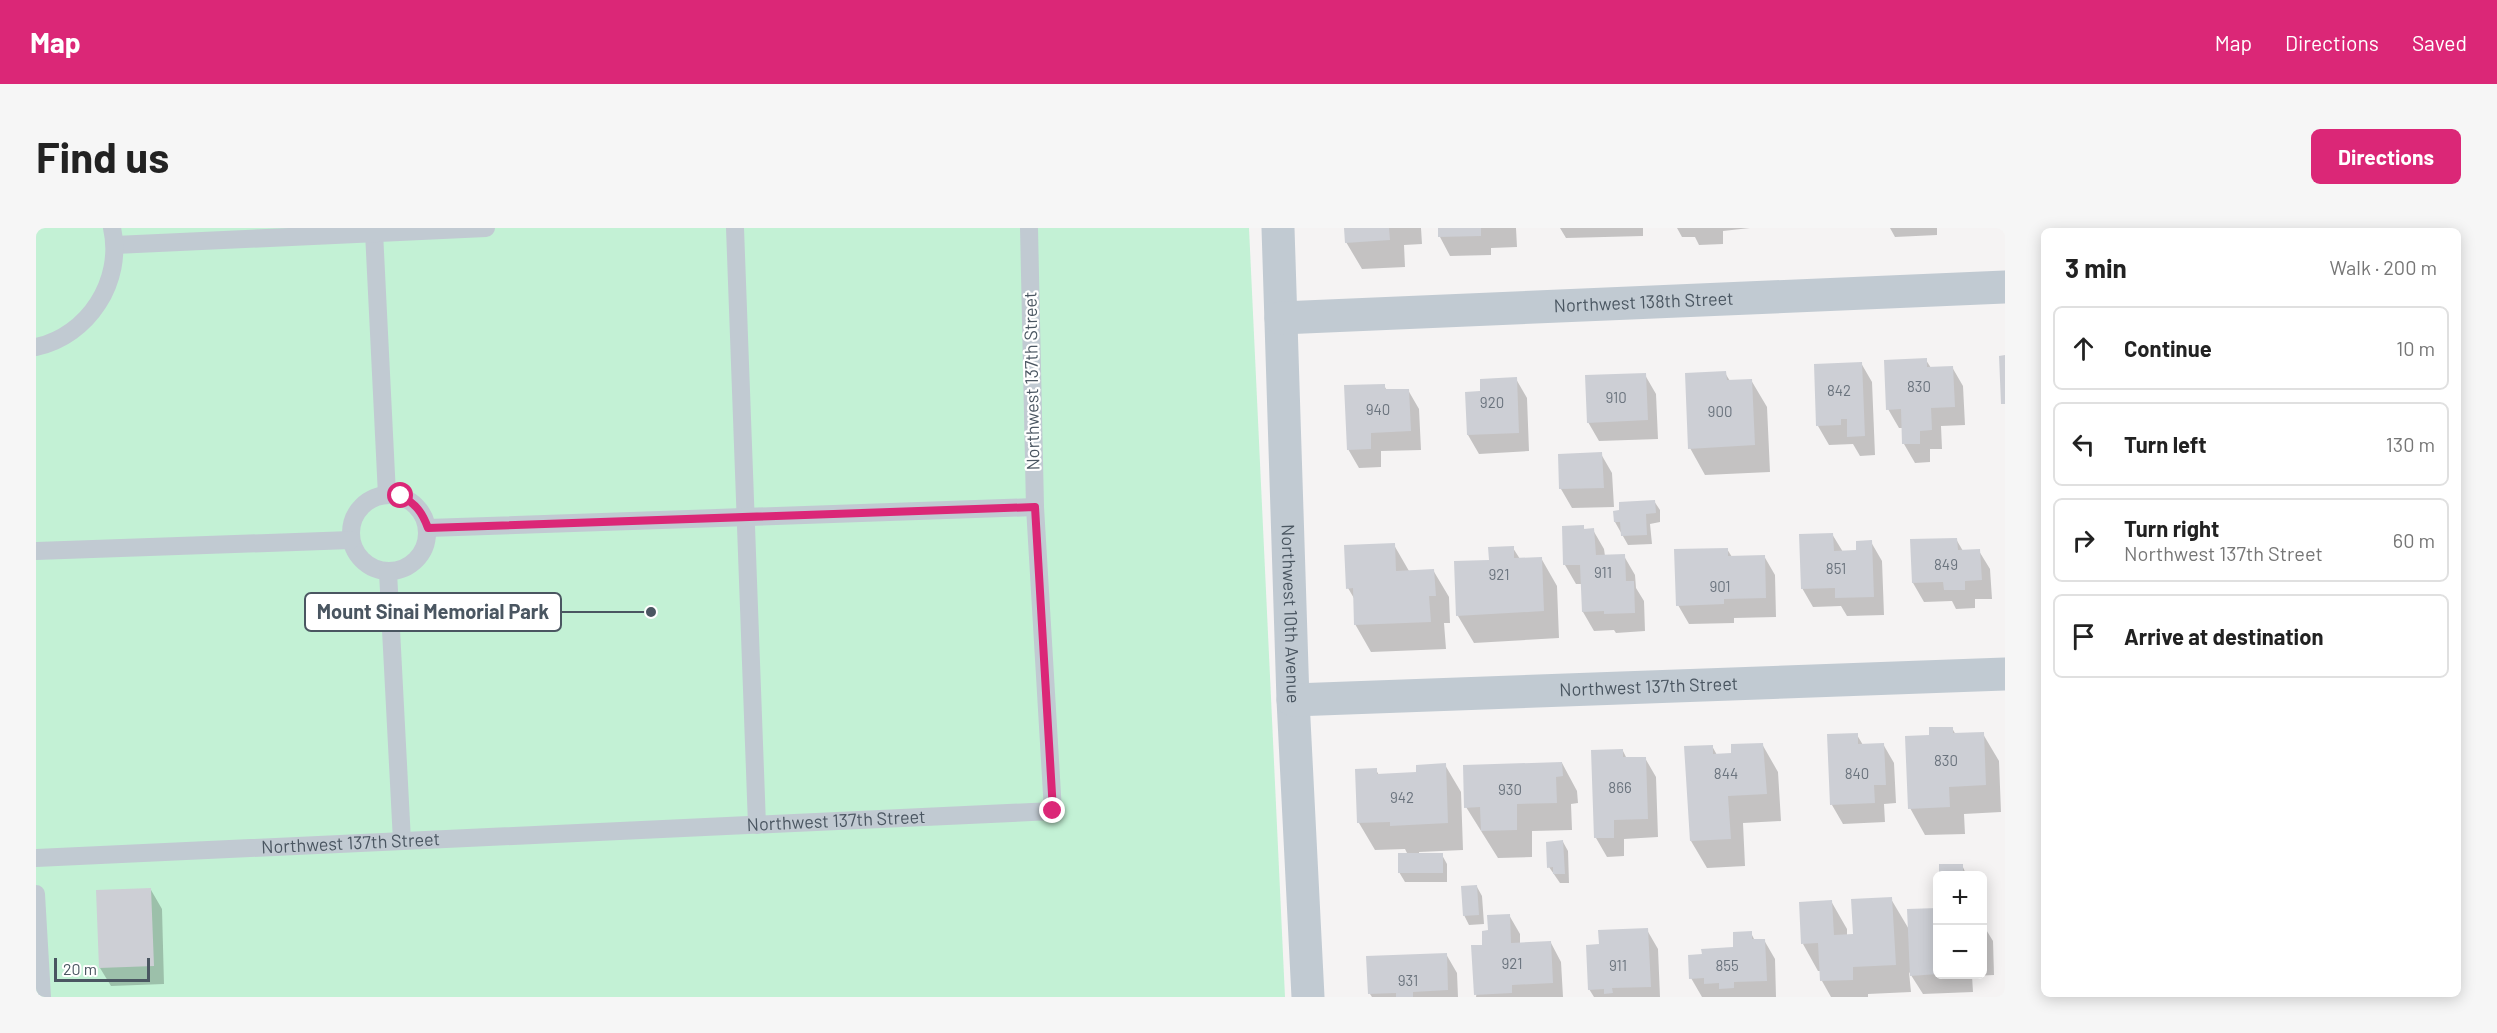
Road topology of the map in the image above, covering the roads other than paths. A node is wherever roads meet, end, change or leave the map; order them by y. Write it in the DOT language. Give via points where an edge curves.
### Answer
graph roads {
  1 [pos="486,228"];
  2 [pos="735,228"];
  3 [pos="1029,228"];
  4 [pos="1278,228"];
  5 [pos="374,232"];
  6 [pos="113,236"];
  7 [pos="2005,287"];
  8 [pos="1281,318"];
  9 [pos="36,347"];
  10 [pos="387,495"];
  11 [pos="1035,507"];
  12 [pos="746,517"];
  13 [pos="428,528"];
  14 [pos="351,540"];
  15 [pos="36,551"];
  16 [pos="388,572"];
  17 [pos="2005,674"];
  18 [pos="1293,700"];
  19 [pos="757,825"];
  20 [pos="402,841"];
  21 [pos="36,858"];
  22 [pos="36,894"];
  23 [pos="42,997"];
  24 [pos="1308,997"];
  1 -- 5 [label="lane"];
  2 -- 12 [label="lane"];
  3 -- 11 [label="lane, Northwest 137th Street"];
  4 -- 8 [label="street, Northwest 10th Avenue"];
  5 -- 6 [label="lane"];
  5 -- 10 [label="lane"];
  6 -- 9 [label="lane" via="109,285 87,320 53,344"];
  7 -- 8 [label="street, Northwest 138th Street"];
  8 -- 18 [label="street, Northwest 10th Avenue"];
  10 -- 13 [label="lane" via="401,496 414,503"];
  10 -- 14 [label="lane" via="374,497 363,505 355,515"];
  11 -- 12 [label="lane"];
  11 -- 19 [label="lane, Northwest 137th Street" via="1053,811"];
  12 -- 13 [label="lane"];
  12 -- 19 [label="lane"];
  13 -- 16 [label="lane" via="421,555 406,567"];
  14 -- 15 [label="lane"];
  14 -- 16 [label="lane" via="364,562"];
  16 -- 20 [label="lane"];
  17 -- 18 [label="street, Northwest 137th Street"];
  18 -- 24 [label="street, Northwest 10th Avenue"];
  19 -- 20 [label="lane, Northwest 137th Street"];
  20 -- 21 [label="lane, Northwest 137th Street"];
  22 -- 23 [label="lane"];
}
